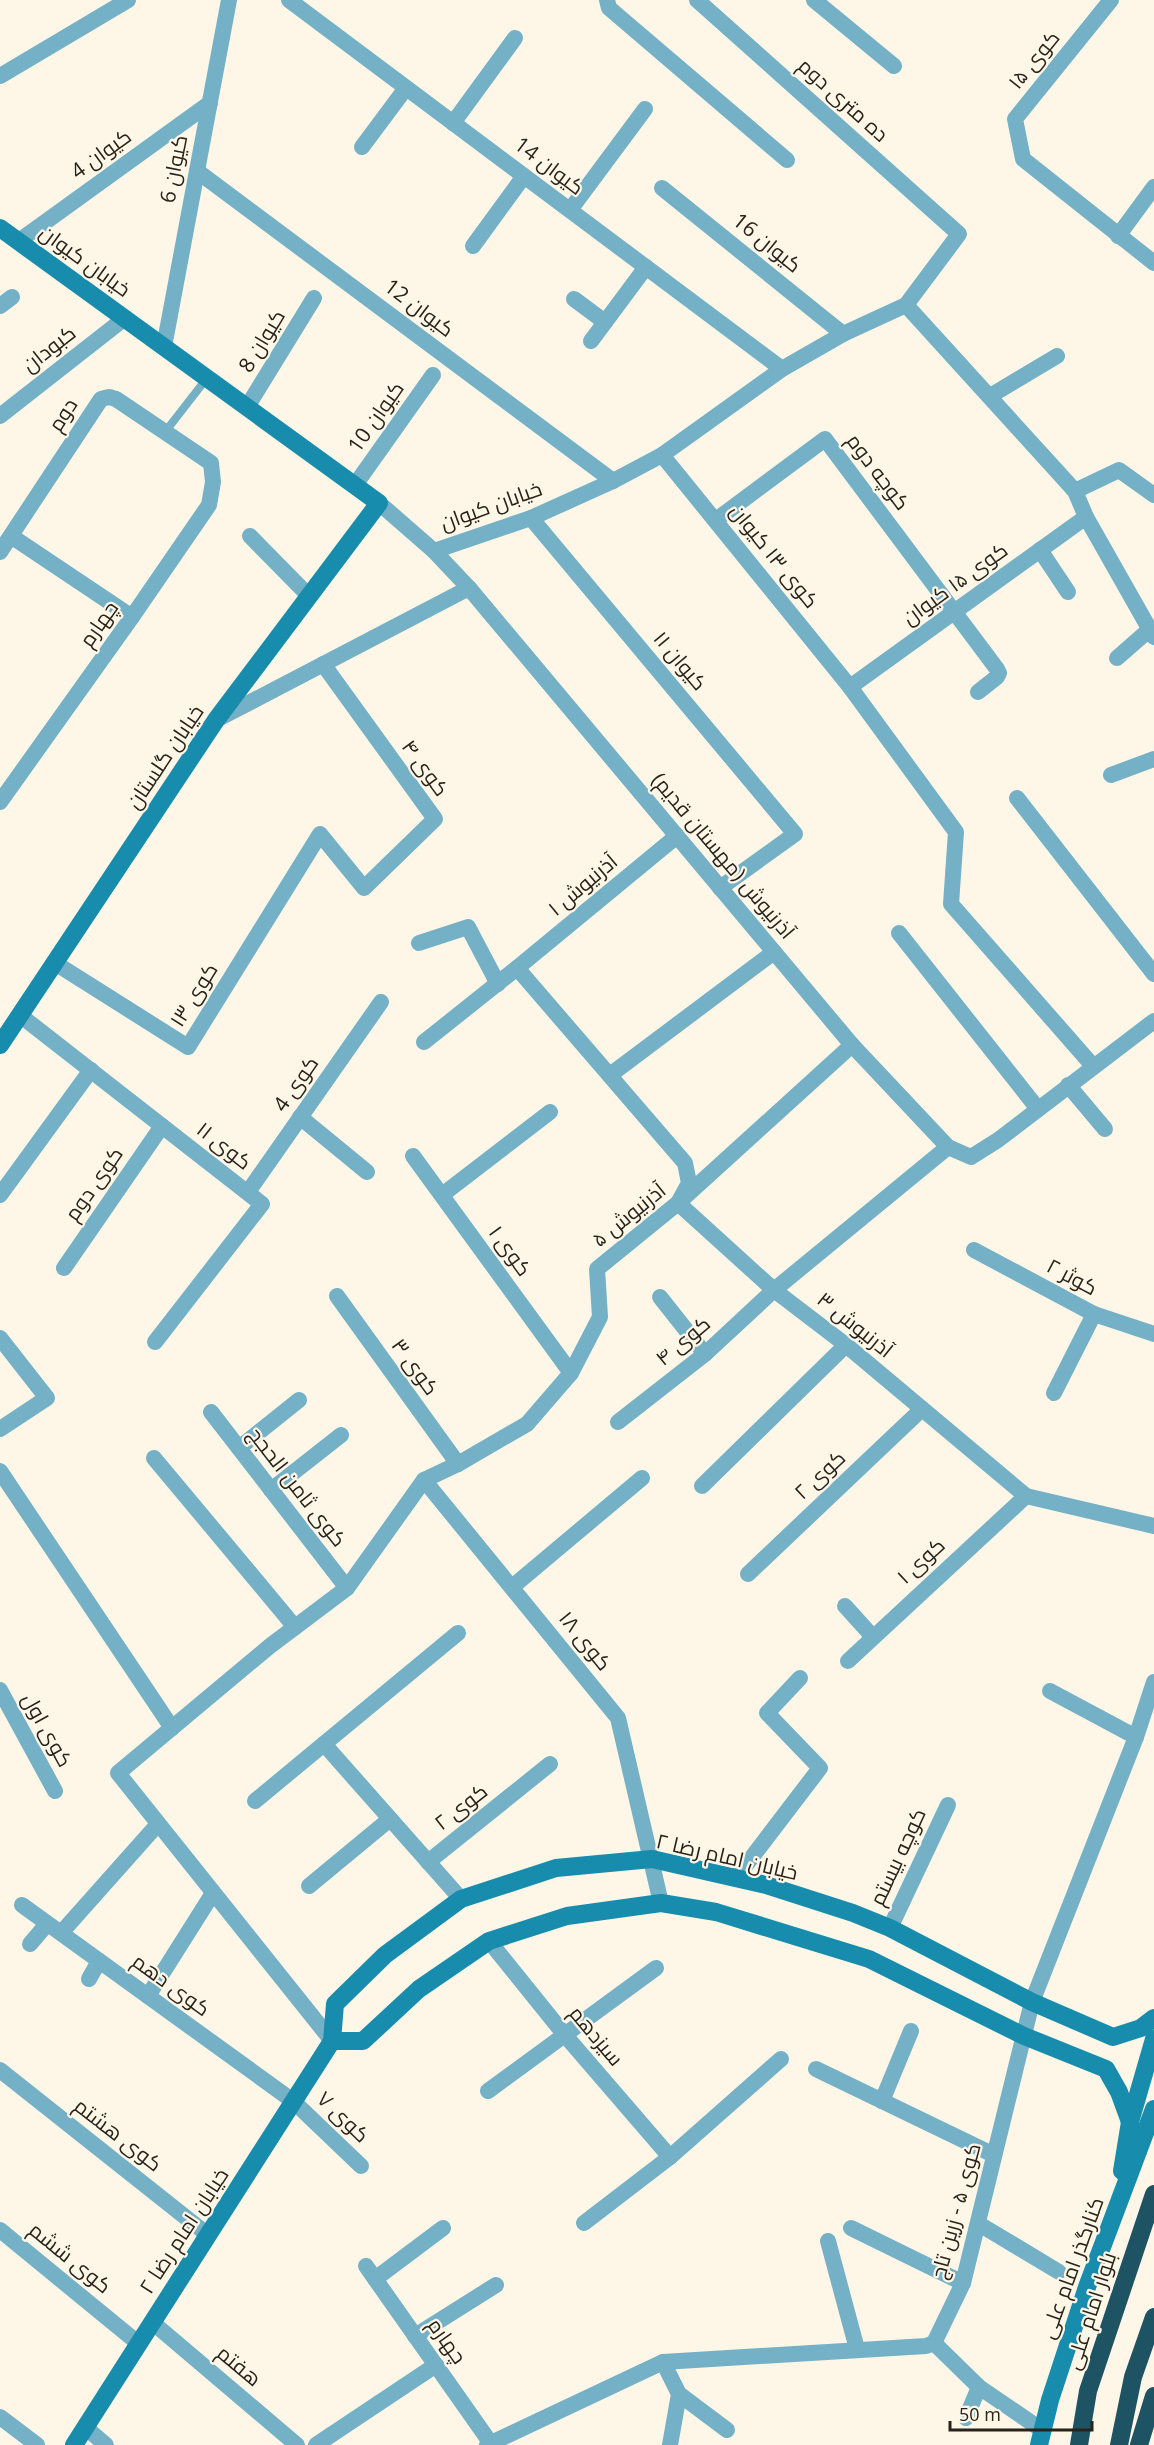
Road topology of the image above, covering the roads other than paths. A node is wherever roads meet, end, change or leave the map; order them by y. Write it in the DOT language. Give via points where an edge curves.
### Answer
graph roads {
  1 [pos="128,0"];
  2 [pos="229,0"];
  3 [pos="289,0"];
  4 [pos="608,0"];
  5 [pos="697,0"];
  6 [pos="814,0"];
  7 [pos="1111,0"];
  8 [pos="515,38"];
  9 [pos="894,66"];
  10 [pos="0,76"];
  11 [pos="406,88"];
  12 [pos="210,103"];
  13 [pos="645,109"];
  14 [pos="453,123"];
  15 [pos="362,147"];
  16 [pos="787,160"];
  17 [pos="197,171"];
  18 [pos="524,176"];
  19 [pos="1154,187"];
  20 [pos="662,188"];
  21 [pos="570,210"];
  22 [pos="0,228"];
  23 [pos="1118,236"];
  24 [pos="18,241"];
  25 [pos="473,246"];
  26 [pos="1154,263"];
  27 [pos="646,267"];
  28 [pos="314,297"];
  29 [pos="574,299"];
  30 [pos="906,304"];
  31 [pos="125,318"];
  32 [pos="605,322"];
  33 [pos="843,334"];
  34 [pos="591,341"];
  35 [pos="164,346"];
  36 [pos="1057,356"];
  37 [pos="782,369"];
  38 [pos="434,375"];
  39 [pos="207,378"];
  40 [pos="990,396"];
  41 [pos="247,407"];
  42 [pos="0,416"];
  43 [pos="165,432"];
  44 [pos="662,455"];
  45 [pos="211,463"];
  46 [pos="614,481"];
  47 [pos="355,485"];
  48 [pos="1151,488"];
  49 [pos="1075,490"];
  50 [pos="379,503"];
  51 [pos="1086,517"];
  52 [pos="531,518"];
  53 [pos="716,520"];
  54 [pos="11,536"];
  55 [pos="250,536"];
  56 [pos="1040,550"];
  57 [pos="434,551"];
  58 [pos="0,552"];
  59 [pos="469,588"];
  60 [pos="1068,592"];
  61 [pos="309,596"];
  62 [pos="955,612"];
  63 [pos="132,617"];
  64 [pos="1152,633"];
  65 [pos="1117,658"];
  66 [pos="323,664"];
  67 [pos="850,687"];
  68 [pos="978,692"];
  69 [pos="216,720"];
  70 [pos="1154,759"];
  71 [pos="1111,775"];
  72 [pos="1017,798"];
  73 [pos="0,802"];
  74 [pos="320,834"];
  75 [pos="677,836"];
  76 [pos="720,888"];
  77 [pos="899,933"];
  78 [pos="418,943"];
  79 [pos="774,952"];
  80 [pos="55,963"];
  81 [pos="518,968"];
  82 [pos="1154,974"];
  83 [pos="498,984"];
  84 [pos="381,1002"];
  85 [pos="21,1016"];
  86 [pos="1154,1021"];
  87 [pos="424,1042"];
  88 [pos="0,1045"];
  89 [pos="852,1045"];
  90 [pos="1093,1066"];
  91 [pos="91,1070"];
  92 [pos="610,1075"];
  93 [pos="1068,1086"];
  94 [pos="1038,1109"];
  95 [pos="550,1112"];
  96 [pos="300,1117"];
  97 [pos="162,1126"];
  98 [pos="1105,1129"];
  99 [pos="948,1147"];
  100 [pos="413,1156"];
  101 [pos="367,1172"];
  102 [pos="248,1192"];
  103 [pos="442,1195"];
  104 [pos="0,1196"];
  105 [pos="678,1203"];
  106 [pos="974,1250"];
  107 [pos="64,1268"];
  108 [pos="774,1290"];
  109 [pos="336,1296"];
  110 [pos="660,1297"];
  111 [pos="1094,1314"];
  112 [pos="1154,1334"];
  113 [pos="0,1338"];
  114 [pos="155,1342"];
  115 [pos="846,1345"];
  116 [pos="705,1354"];
  117 [pos="571,1373"];
  118 [pos="1054,1393"];
  119 [pos="299,1400"];
  120 [pos="922,1409"];
  121 [pos="211,1412"];
  122 [pos="618,1422"];
  123 [pos="0,1429"];
  124 [pos="341,1435"];
  125 [pos="239,1448"];
  126 [pos="154,1458"];
  127 [pos="458,1464"];
  128 [pos="0,1471"];
  129 [pos="642,1478"];
  130 [pos="424,1480"];
  131 [pos="702,1486"];
  132 [pos="271,1490"];
  133 [pos="1026,1496"];
  134 [pos="1154,1526"];
  135 [pos="748,1574"];
  136 [pos="512,1587"];
  137 [pos="347,1588"];
  138 [pos="844,1606"];
  139 [pos="295,1627"];
  140 [pos="458,1633"];
  141 [pos="873,1636"];
  142 [pos="848,1661"];
  143 [pos="800,1678"];
  144 [pos="1154,1682"];
  145 [pos="0,1690"];
  146 [pos="1050,1691"];
  147 [pos="172,1728"];
  148 [pos="1136,1737"];
  149 [pos="324,1744"];
  150 [pos="550,1764"];
  151 [pos="55,1791"];
  152 [pos="255,1801"];
  153 [pos="948,1805"];
  154 [pos="390,1819"];
  155 [pos="158,1824"];
  156 [pos="652,1859"];
  157 [pos="428,1862"];
  158 [pos="736,1878"];
  159 [pos="309,1886"];
  160 [pos="213,1893"];
  161 [pos="460,1899"];
  162 [pos="661,1903"];
  163 [pos="22,1905"];
  164 [pos="890,1928"];
  165 [pos="54,1929"];
  166 [pos="489,1941"];
  167 [pos="30,1944"];
  168 [pos="99,1961"];
  169 [pos="656,1968"];
  170 [pos="89,1978"];
  171 [pos="148,1996"];
  172 [pos="1032,2002"];
  173 [pos="1154,2018"];
  174 [pos="911,2031"];
  175 [pos="564,2034"];
  176 [pos="1024,2036"];
  177 [pos="1154,2039"];
  178 [pos="332,2041"];
  179 [pos="781,2059"];
  180 [pos="816,2069"];
  181 [pos="0,2070"];
  182 [pos="488,2091"];
  183 [pos="293,2101"];
  184 [pos="882,2101"];
  185 [pos="1154,2109"];
  186 [pos="1130,2122"];
  187 [pos="994,2155"];
  188 [pos="670,2157"];
  189 [pos="361,2166"];
  190 [pos="1154,2194"];
  191 [pos="1115,2212"];
  192 [pos="584,2223"];
  193 [pos="979,2224"];
  194 [pos="442,2228"];
  195 [pos="851,2228"];
  196 [pos="0,2230"];
  197 [pos="208,2235"];
  198 [pos="828,2241"];
  199 [pos="1059,2272"];
  200 [pos="963,2283"];
  201 [pos="496,2285"];
  202 [pos="1154,2317"];
  203 [pos="152,2322"];
  204 [pos="415,2336"];
  205 [pos="138,2343"];
  206 [pos="934,2343"];
  207 [pos="857,2349"];
  208 [pos="663,2362"];
  209 [pos="436,2365"];
  210 [pos="979,2387"];
  211 [pos="1088,2391"];
  212 [pos="680,2394"];
  213 [pos="1154,2396"];
  214 [pos="0,2417"];
  215 [pos="966,2418"];
  216 [pos="85,2427"];
  217 [pos="727,2430"];
  218 [pos="1040,2437"];
  219 [pos="490,2444"];
  220 [pos="37,2445"];
  221 [pos="74,2445"];
  222 [pos="106,2445"];
  223 [pos="297,2445"];
  224 [pos="316,2445"];
  225 [pos="670,2445"];
  226 [pos="1068,2445"];
  227 [pos="1079,2445"];
  228 [pos="1119,2445"];
  229 [pos="1139,2445"];
  1 -- 10 [label="street"];
  2 -- 12 [label="street, کیوان 6"];
  3 -- 11 [label="street, کیوان 14"];
  4 -- 16 [label="street" via="609,8"];
  5 -- 30 [label="street, ده متری دوم" via="959,234"];
  6 -- 9 [label="street"];
  7 -- 23 [label="street, کوی ۱۵" via="1015,119 1023,159"];
  8 -- 14 [label="street"];
  11 -- 14 [label="street, کیوان 14"];
  11 -- 15 [label="street"];
  12 -- 17 [label="street, کیوان 6"];
  12 -- 24 [label="street, کیوان 4"];
  13 -- 21 [label="street"];
  14 -- 18 [label="street, کیوان 14"];
  17 -- 35 [label="street, کیوان 6"];
  17 -- 46 [label="street, کیوان 12"];
  18 -- 21 [label="street, کیوان 14"];
  18 -- 25 [label="street"];
  19 -- 23 [label="street"];
  20 -- 33 [label="street, کیوان 16"];
  21 -- 27 [label="street, کیوان 14"];
  22 -- 24 [label="street, خیابان کیوان"];
  23 -- 26 [label="street"];
  24 -- 31 [label="street, خیابان کیوان"];
  27 -- 32 [label="street"];
  27 -- 37 [label="street, کیوان 14"];
  28 -- 41 [label="street, کیوان 8"];
  29 -- 32 [label="street"];
  30 -- 33 [label="street, خیابان کیوان"];
  30 -- 40 [label="street"];
  31 -- 35 [label="street, خیابان کیوان"];
  31 -- 42 [label="street, کبودان"];
  32 -- 34 [label="street"];
  33 -- 37 [label="street, خیابان کیوان"];
  35 -- 39 [label="street, خیابان کیوان"];
  36 -- 40 [label="street"];
  37 -- 44 [label="street, خیابان کیوان"];
  38 -- 47 [label="street, کیوان 10"];
  39 -- 41 [label="street, خیابان کیوان"];
  39 -- 43 [label="lane"];
  40 -- 49 [label="street"];
  41 -- 47 [label="street, خیابان کیوان"];
  43 -- 45 [label="street, دوم"];
  43 -- 54 [label="street, دوم" via="116,399 101,399"];
  44 -- 46 [label="street, خیابان کیوان"];
  44 -- 53 [label="street, کوی ۱۳ کیوان"];
  45 -- 63 [label="street, چهارم" via="209,505"];
  46 -- 52 [label="street, خیابان کیوان"];
  47 -- 50 [label="street, خیابان کیوان"];
  48 -- 49 [label="street" via="1119,470"];
  49 -- 51 [label="street"];
  50 -- 57 [label="street, خیابان کیوان"];
  50 -- 61 [label="street, خیابان گلستان"];
  51 -- 56 [label="street, کوی ۱۵ کیوان"];
  51 -- 64 [label="street"];
  52 -- 57 [label="street, خیابان کیوان"];
  52 -- 76 [label="street, کیوان ۱۱" via="795,834"];
  53 -- 62 [label="street, کوچه دوم" via="825,440"];
  53 -- 67 [label="street, کوی ۱۳ کیوان"];
  54 -- 58 [label="street, دوم"];
  54 -- 63 [label="street"];
  55 -- 61 [label="street"];
  56 -- 60 [label="street"];
  56 -- 62 [label="street, کوی ۱۵ کیوان"];
  57 -- 59 [label="street, آذرنیوش (مهستان قدیم)"];
  59 -- 66 [label="street"];
  59 -- 75 [label="street, آذرنیوش (مهستان قدیم)"];
  61 -- 69 [label="street, خیابان گلستان"];
  62 -- 67 [label="street, کوی ۱۵ کیوان"];
  62 -- 68 [label="street" via="999,674"];
  63 -- 73 [label="street, چهارم"];
  64 -- 65 [label="street"];
  66 -- 69 [label="street"];
  66 -- 74 [label="street, کوی ۴" via="435,819 364,888"];
  67 -- 90 [label="street, کوی ۱۳ کیوان" via="956,832 951,904"];
  69 -- 80 [label="street, خیابان گلستان"];
  70 -- 71 [label="street"];
  72 -- 82 [label="street"];
  74 -- 80 [label="street, کوی ۱۳" via="188,1047"];
  75 -- 76 [label="street, آذرنیوش (مهستان قدیم)"];
  75 -- 81 [label="street, آذرنیوش ۱"];
  76 -- 79 [label="street, آذرنیوش (مهستان قدیم)"];
  77 -- 94 [label="street"];
  78 -- 83 [label="street" via="468,927"];
  79 -- 89 [label="street, آذرنیوش (مهستان قدیم)"];
  79 -- 92 [label="street"];
  80 -- 85 [label="street, خیابان گلستان"];
  81 -- 83 [label="street, آذرنیوش ۱"];
  81 -- 92 [label="street"];
  83 -- 87 [label="street, آذرنیوش ۱"];
  84 -- 96 [label="street, کوی 4"];
  85 -- 88 [label="street, خیابان گلستان"];
  85 -- 91 [label="street, کوی ۱۱"];
  86 -- 90 [label="street"];
  89 -- 99 [label="street, آذرنیوش (مهستان قدیم)"];
  89 -- 105 [label="street, آذرنیوش ۵"];
  90 -- 93 [label="street"];
  91 -- 97 [label="street, کوی ۱۱"];
  91 -- 104 [label="street"];
  92 -- 105 [label="street" via="685,1164 689,1183"];
  93 -- 94 [label="street"];
  93 -- 98 [label="street"];
  94 -- 99 [label="street" via="971,1157"];
  95 -- 103 [label="street"];
  96 -- 101 [label="street"];
  96 -- 102 [label="street, کوی 4"];
  97 -- 102 [label="street, کوی ۱۱"];
  97 -- 107 [label="street, کوی دوم"];
  99 -- 108 [label="street"];
  100 -- 103 [label="street, کوی ۱"];
  102 -- 114 [label="street, کوی ۱۱" via="262,1204"];
  103 -- 117 [label="street, کوی ۱"];
  105 -- 108 [label="street, آذرنیوش ۳"];
  105 -- 117 [label="street, آذرنیوش ۵" via="597,1269 600,1317"];
  106 -- 111 [label="street, کوثر ۲"];
  108 -- 115 [label="street, آذرنیوش ۳"];
  108 -- 116 [label="street, کوی ۴"];
  109 -- 127 [label="street, کوی ۳"];
  110 -- 116 [label="street"];
  111 -- 112 [label="street, کوثر ۲"];
  111 -- 118 [label="street"];
  113 -- 123 [label="street" via="47,1398"];
  115 -- 120 [label="street, آذرنیوش ۳"];
  115 -- 131 [label="street"];
  116 -- 122 [label="street, کوی ۴"];
  117 -- 127 [label="street, آذرنیوش ۵" via="527,1424"];
  119 -- 125 [label="street"];
  120 -- 133 [label="street, آذرنیوش ۳"];
  120 -- 135 [label="street, کوی ۲"];
  121 -- 125 [label="street, کوی ثامن الحجج"];
  124 -- 132 [label="street"];
  125 -- 132 [label="street, کوی ثامن الحجج"];
  126 -- 139 [label="street"];
  127 -- 130 [label="street, آذرنیوش ۵"];
  128 -- 147 [label="street"];
  129 -- 136 [label="street"];
  130 -- 136 [label="street, کوی ۱۸"];
  130 -- 137 [label="street"];
  132 -- 137 [label="street, کوی ثامن الحجج"];
  133 -- 134 [label="street, آذرنیوش ۳"];
  133 -- 141 [label="street, کوی ۱"];
  136 -- 156 [label="street, کوی ۱۸" via="618,1718"];
  137 -- 139 [label="street"];
  138 -- 141 [label="street"];
  139 -- 147 [label="street"];
  140 -- 149 [label="street"];
  141 -- 142 [label="street, کوی ۱"];
  143 -- 158 [label="street" via="767,1713 820,1768"];
  144 -- 148 [label="street, کوی ۵ - زرین تاج"];
  145 -- 151 [label="street, کوی اول"];
  146 -- 148 [label="street"];
  147 -- 155 [label="street" via="118,1773"];
  148 -- 172 [label="street, کوی ۵ - زرین تاج"];
  149 -- 152 [label="street"];
  149 -- 154 [label="street"];
  150 -- 157 [label="street, کوی ۲"];
  153 -- 164 [label="street, کوچه بیستم"];
  154 -- 157 [label="street"];
  154 -- 159 [label="street"];
  155 -- 160 [label="street"];
  155 -- 165 [label="street"];
  156 -- 158 [label="street, خیابان امام رضا ۲"];
  156 -- 161 [label="street, خیابان امام رضا ۲" via="556,1868"];
  156 -- 162 [label="street, کوی ۱۸"];
  157 -- 161 [label="street"];
  158 -- 164 [label="street, خیابان امام رضا ۲" via="777,1888"];
  160 -- 171 [label="street"];
  160 -- 178 [label="street"];
  161 -- 178 [label="street, خیابان امام رضا ۲" via="385,1955 335,2004"];
  162 -- 166 [label="street" via="567,1916"];
  162 -- 176 [label="street" via="716,1912 869,1959"];
  163 -- 165 [label="street, کوی دهم"];
  164 -- 172 [label="street, خیابان امام رضا ۲"];
  165 -- 167 [label="street"];
  165 -- 168 [label="street, کوی دهم"];
  166 -- 175 [label="street, سیزدهم"];
  166 -- 178 [label="street" via="419,1989 363,2041"];
  168 -- 170 [label="street"];
  168 -- 171 [label="street, کوی دهم"];
  169 -- 175 [label="street"];
  171 -- 183 [label="street, کوی دهم"];
  172 -- 173 [label="street, خیابان امام رضا ۲" via="1113,2037 1141,2028"];
  172 -- 176 [label="street, کوی ۵ - زرین تاج"];
  174 -- 184 [label="street"];
  175 -- 182 [label="street"];
  175 -- 188 [label="street, سیزدهم"];
  176 -- 186 [label="street" via="1106,2069"];
  176 -- 187 [label="street, کوی ۵ - زرین تاج"];
  177 -- 186 [label="street"];
  178 -- 183 [label="street, خیابان امام رضا ۲"];
  179 -- 188 [label="street"];
  180 -- 184 [label="street"];
  181 -- 197 [label="street, کوی هشتم"];
  183 -- 189 [label="street, کوی ۷"];
  183 -- 197 [label="street, خیابان امام رضا ۲"];
  184 -- 187 [label="street"];
  185 -- 191 [label="street, کنارگذر امام علی"];
  186 -- 191 [label="street"];
  187 -- 193 [label="street, کوی ۵ - زرین تاج"];
  188 -- 192 [label="street"];
  190 -- 211 [label="highway, بلوار امام علی"];
  191 -- 218 [label="street, کنارگذر امام علی"];
  193 -- 199 [label="street"];
  193 -- 200 [label="street, کوی ۵ - زرین تاج"];
  194 -- 204 [label="street, چهارم" via="370,2272"];
  195 -- 200 [label="street"];
  196 -- 205 [label="street, کوی ششم"];
  197 -- 203 [label="street, خیابان امام رضا ۲"];
  198 -- 207 [label="street"];
  200 -- 206 [label="street, کوی ۵ - زرین تاج"];
  201 -- 204 [label="street"];
  202 -- 228 [label="highway" via="1133,2377"];
  203 -- 205 [label="street, خیابان امام رضا ۲"];
  203 -- 223 [label="street, هفتم"];
  204 -- 209 [label="street, چهارم"];
  205 -- 216 [label="street, خیابان امام رضا ۲"];
  206 -- 207 [label="street"];
  206 -- 210 [label="street"];
  207 -- 208 [label="street"];
  208 -- 212 [label="street"];
  208 -- 219 [label="street"];
  209 -- 219 [label="street, چهارم"];
  209 -- 224 [label="street"];
  210 -- 215 [label="street"];
  210 -- 218 [label="street"];
  211 -- 226 [label="highway"];
  211 -- 227 [label="highway, بلوار امام علی"];
  212 -- 217 [label="street"];
  212 -- 225 [label="street"];
  213 -- 229 [label="highway"];
  214 -- 220 [label="street"];
  216 -- 221 [label="street, خیابان امام رضا ۲"];
  216 -- 222 [label="street"];
}
